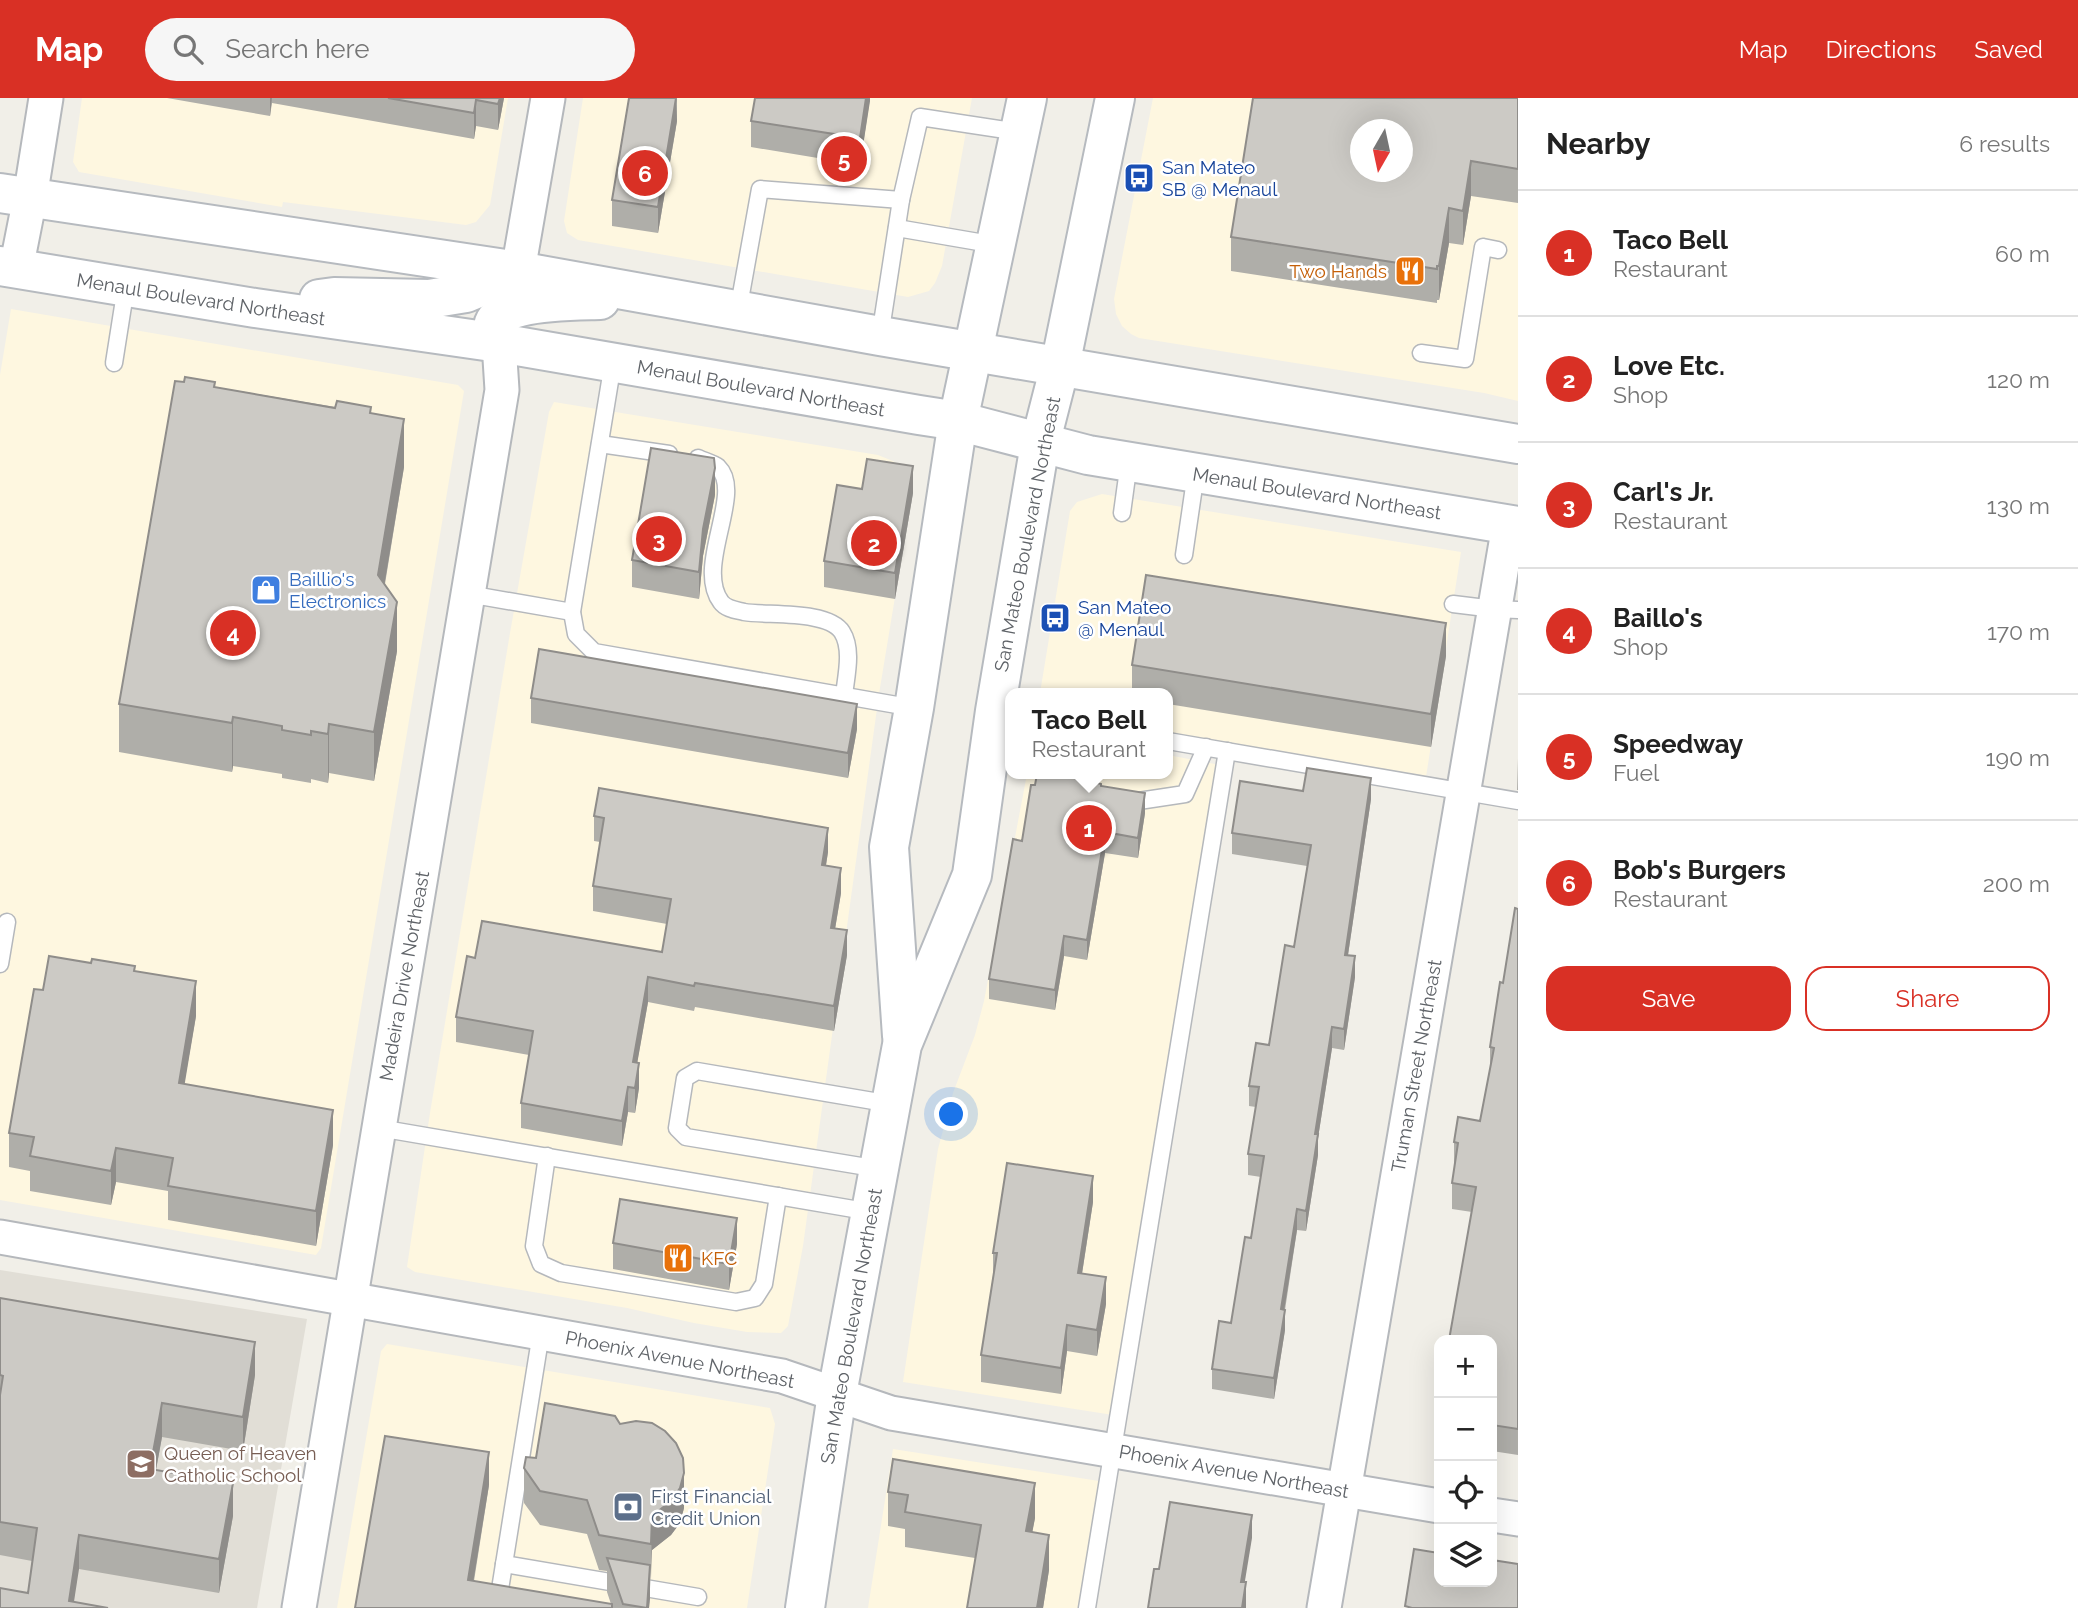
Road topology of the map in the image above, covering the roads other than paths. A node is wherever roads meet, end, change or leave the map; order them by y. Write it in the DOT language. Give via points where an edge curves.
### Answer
graph roads {
  1 [pos="46,98"];
  2 [pos="548,98"];
  3 [pos="1115,98"];
  4 [pos="1023,115"];
  5 [pos="15,196"];
  6 [pos="901,200"];
  7 [pos="897,228"];
  8 [pos="996,245"];
  9 [pos="1498,250"];
  10 [pos="8,268"];
  11 [pos="518,271"];
  12 [pos="126,287"];
  13 [pos="654,296"];
  14 [pos="255,308"];
  15 [pos="738,311"];
  16 [pos="880,335"];
  17 [pos="499,343"];
  18 [pos="974,352"];
  19 [pos="1421,353"];
  20 [pos="114,363"];
  21 [pos="613,363"];
  22 [pos="1060,366"];
  23 [pos="958,421"];
  24 [pos="600,444"];
  25 [pos="1040,444"];
  26 [pos="1518,444"];
  27 [pos="1129,462"];
  28 [pos="1196,473"];
  29 [pos="1122,513"];
  30 [pos="1515,521"];
  31 [pos="1184,555"];
  32 [pos="468,594"];
  33 [pos="1453,604"];
  34 [pos="1506,610"];
  35 [pos="572,612"];
  36 [pos="1006,688"];
  37 [pos="844,695"];
  38 [pos="914,708"];
  39 [pos="1003,712"];
  40 [pos="1173,742"];
  41 [pos="1206,747"];
  42 [pos="1227,751"];
  43 [pos="1463,792"];
  44 [pos="1107,795"];
  45 [pos="1518,801"];
  46 [pos="7,922"];
  47 [pos="0,964"];
  48 [pos="902,1045"];
  49 [pos="891,1104"];
  50 [pos="379,1128"];
  51 [pos="547,1156"];
  52 [pos="879,1169"];
  53 [pos="778,1196"];
  54 [pos="871,1212"];
  55 [pos="0,1237"];
  56 [pos="350,1300"];
  57 [pos="541,1333"];
  58 [pos="837,1394"];
  59 [pos="1114,1450"];
  60 [pos="1343,1491"];
  61 [pos="1434,1505"];
  62 [pos="1497,1516"];
  63 [pos="1518,1519"];
  64 [pos="504,1564"];
  65 [pos="698,1597"];
  66 [pos="299,1608"];
  67 [pos="497,1608"];
  68 [pos="805,1608"];
  69 [pos="1087,1608"];
  70 [pos="1324,1608"];
  1 -- 5 [label="street"];
  2 -- 11 [label="street"];
  3 -- 22 [label="main road, San Mateo Boulevard Northeast"];
  4 -- 6 [label="lane" via="920,117"];
  4 -- 8 [label="main road, San Mateo Boulevard Northeast"];
  5 -- 10 [label="street"];
  5 -- 11 [label="main road"];
  6 -- 7 [label="lane"];
  6 -- 15 [label="lane" via="760,189"];
  7 -- 8 [label="lane"];
  7 -- 16 [label="lane"];
  8 -- 18 [label="main road, San Mateo Boulevard Northeast"];
  9 -- 19 [label="lane" via="1483,247 1476,341 1465,359"];
  10 -- 12 [label="main road, Menaul Boulevard Northeast"];
  11 -- 13 [label="main road"];
  11 -- 14 [label="main road" via="466,293 429,299 334,297"];
  12 -- 14 [label="main road, Menaul Boulevard Northeast"];
  12 -- 20 [label="lane"];
  13 -- 15 [label="main road"];
  13 -- 17 [label="main road" via="514,308 493,324"];
  14 -- 17 [label="main road, Menaul Boulevard Northeast"];
  15 -- 16 [label="main road"];
  16 -- 18 [label="main road"];
  17 -- 21 [label="main road, Menaul Boulevard Northeast"];
  17 -- 32 [label="street, Madeira Drive Northeast" via="502,390"];
  18 -- 22 [label="main road"];
  18 -- 23 [label="main road, San Mateo Boulevard Northeast"];
  21 -- 23 [label="main road, Menaul Boulevard Northeast"];
  21 -- 24 [label="lane"];
  22 -- 25 [label="main road, San Mateo Boulevard Northeast"];
  22 -- 26 [label="main road"];
  23 -- 25 [label="main road, Menaul Boulevard Northeast"];
  23 -- 38 [label="main road, San Mateo Boulevard Northeast"];
  24 -- 35 [label="lane"];
  24 -- 37 [label="lane" via="697,457 718,467 727,483 712,568 718,597 731,609 820,619 836,626 843,633 848,659"];
  25 -- 27 [label="main road, Menaul Boulevard Northeast"];
  25 -- 36 [label="main road, San Mateo Boulevard Northeast"];
  27 -- 28 [label="main road, Menaul Boulevard Northeast"];
  27 -- 29 [label="lane"];
  28 -- 30 [label="main road, Menaul Boulevard Northeast"];
  28 -- 31 [label="lane"];
  30 -- 34 [label="street, Truman Street Northeast"];
  32 -- 35 [label="lane"];
  32 -- 50 [label="street, Madeira Drive Northeast"];
  33 -- 34 [label="lane"];
  34 -- 43 [label="street, Truman Street Northeast"];
  35 -- 37 [label="lane" via="576,634 594,652"];
  37 -- 38 [label="lane"];
  38 -- 48 [label="main road, San Mateo Boulevard Northeast" via="889,847"];
  39 -- 48 [label="main road, San Mateo Boulevard Northeast" via="972,875"];
  40 -- 41 [label="lane"];
  41 -- 42 [label="lane"];
  41 -- 44 [label="lane" via="1185,794 1132,802"];
  42 -- 43 [label="lane"];
  42 -- 59 [label="lane"];
  43 -- 45 [label="lane"];
  43 -- 60 [label="street, Truman Street Northeast"];
  46 -- 47 [label="lane"];
  48 -- 49 [label="main road, San Mateo Boulevard Northeast"];
  49 -- 52 [label="main road, San Mateo Boulevard Northeast"];
  49 -- 52 [label="lane" via="697,1070 685,1078 677,1128 686,1137"];
  50 -- 51 [label="lane"];
  50 -- 56 [label="street, Madeira Drive Northeast"];
  51 -- 53 [label="lane"];
  51 -- 53 [label="lane" via="534,1246 541,1264 561,1273 736,1302 755,1298 764,1284"];
  52 -- 54 [label="main road, San Mateo Boulevard Northeast"];
  53 -- 54 [label="lane"];
  54 -- 58 [label="main road, San Mateo Boulevard Northeast"];
  55 -- 56 [label="street, Phoenix Avenue Northeast"];
  56 -- 57 [label="street, Phoenix Avenue Northeast"];
  56 -- 66 [label="street, Madeira Drive Northeast"];
  57 -- 58 [label="street, Phoenix Avenue Northeast" via="782,1376"];
  57 -- 64 [label="lane"];
  58 -- 59 [label="street, Phoenix Avenue Northeast" via="891,1413"];
  58 -- 68 [label="main road, San Mateo Boulevard Northeast"];
  59 -- 60 [label="street, Phoenix Avenue Northeast"];
  59 -- 69 [label="lane"];
  60 -- 61 [label="street, Phoenix Avenue Northeast"];
  60 -- 70 [label="street, Truman Street Northeast"];
  62 -- 63 [label="street"];
  64 -- 65 [label="lane"];
  64 -- 67 [label="lane"];
}
